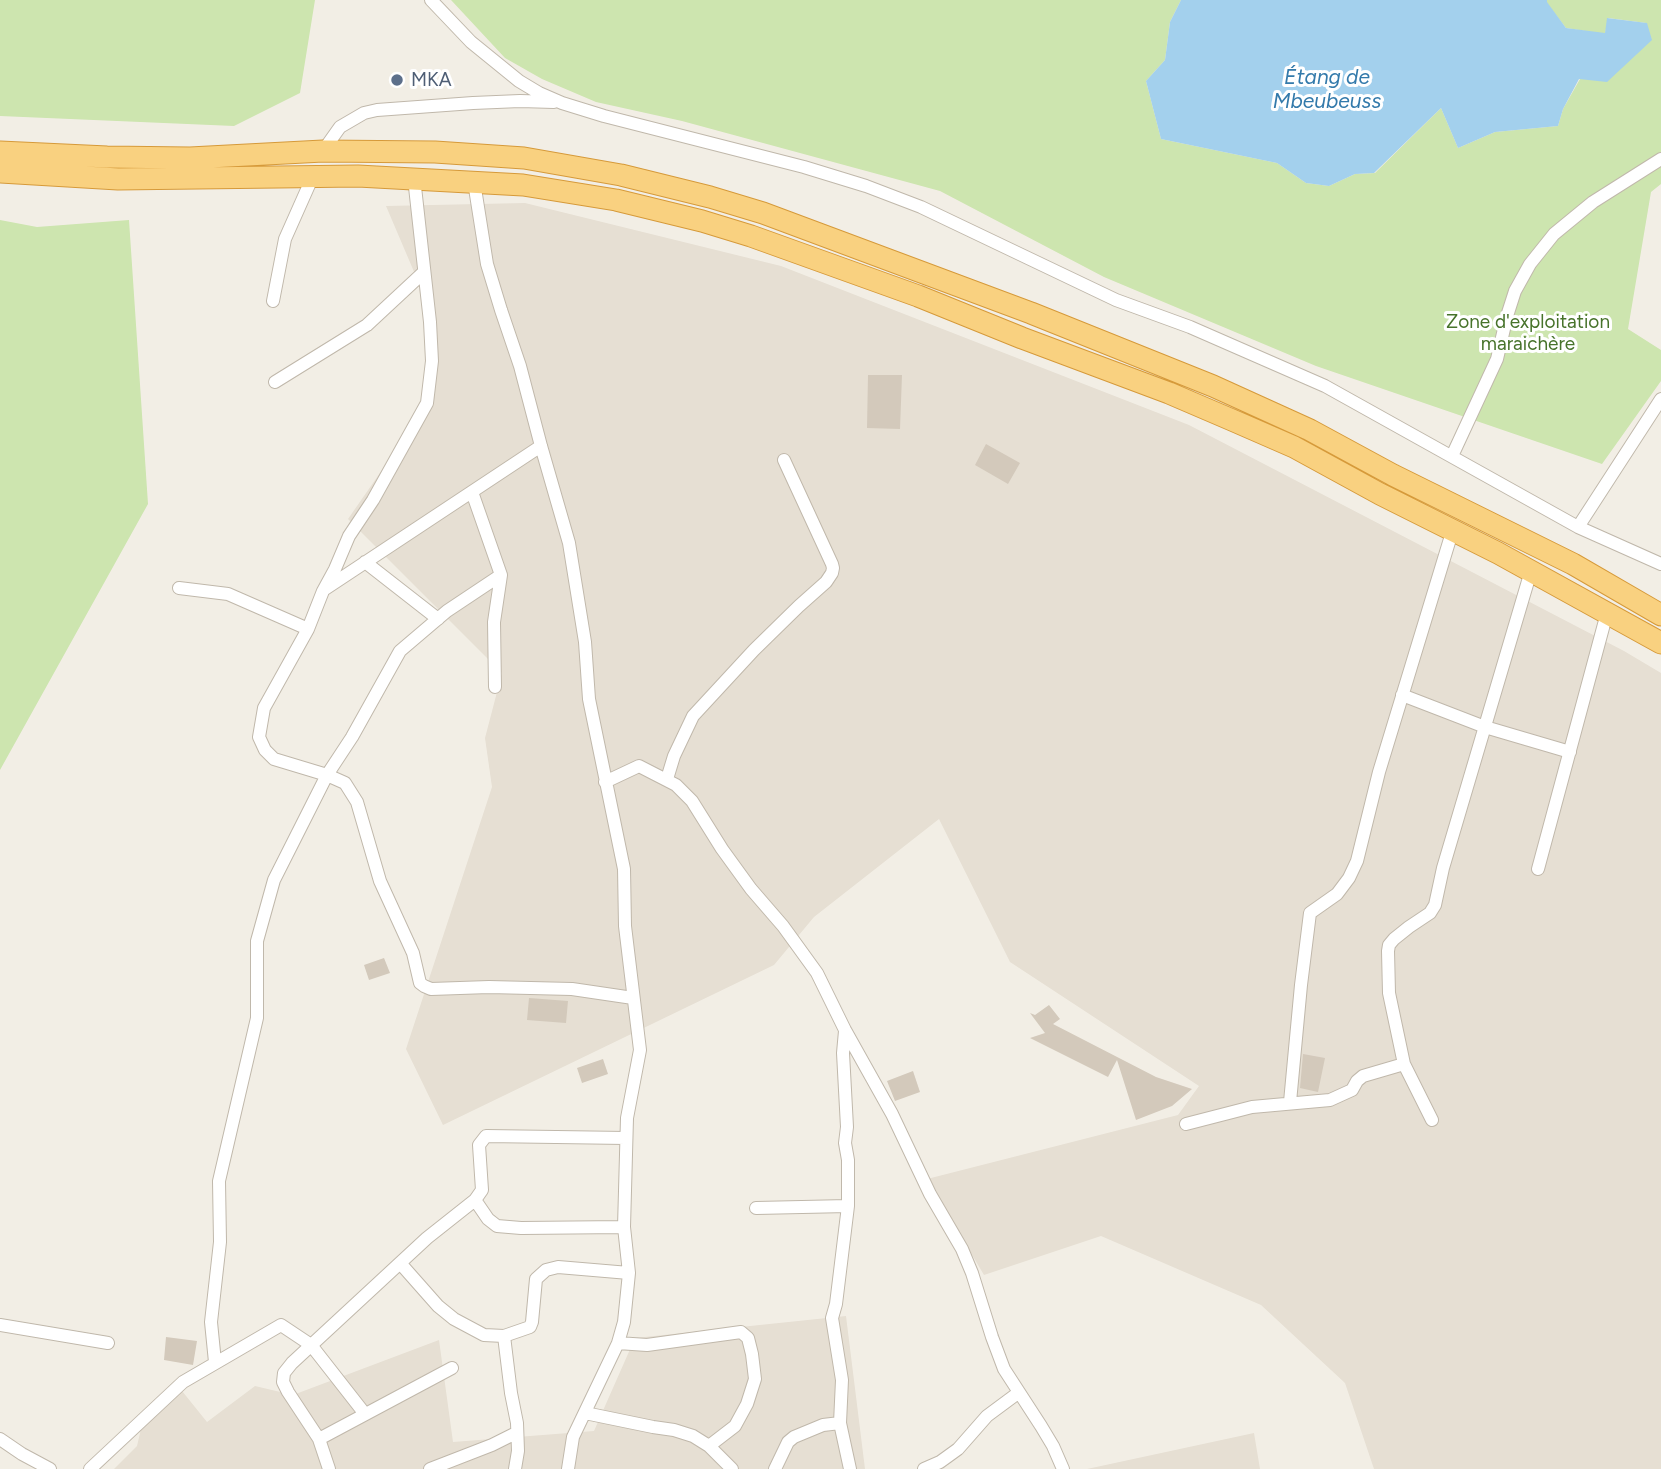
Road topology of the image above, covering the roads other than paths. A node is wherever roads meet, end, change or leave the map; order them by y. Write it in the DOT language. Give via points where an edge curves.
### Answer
graph roads {
  1 [pos="431,0"];
  2 [pos="562,103"];
  3 [pos="323,151"];
  4 [pos="0,152"];
  5 [pos="1661,159"];
  6 [pos="0,172"];
  7 [pos="313,176"];
  8 [pos="414,178"];
  9 [pos="474,183"];
  10 [pos="424,272"];
  11 [pos="273,301"];
  12 [pos="275,382"];
  13 [pos="1661,399"];
  14 [pos="541,446"];
  15 [pos="1452,456"];
  16 [pos="784,460"];
  17 [pos="472,492"];
  18 [pos="1578,527"];
  19 [pos="1453,529"];
  20 [pos="365,562"];
  21 [pos="1661,564"];
  22 [pos="1531,571"];
  23 [pos="501,575"];
  24 [pos="179,588"];
  25 [pos="323,590"];
  26 [pos="1607,613"];
  27 [pos="1661,615"];
  28 [pos="438,619"];
  29 [pos="308,629"];
  30 [pos="1661,643"];
  31 [pos="495,687"];
  32 [pos="1402,695"];
  33 [pos="1485,727"];
  34 [pos="1570,752"];
  35 [pos="327,775"];
  36 [pos="667,779"];
  37 [pos="605,782"];
  38 [pos="1538,869"];
  39 [pos="633,998"];
  40 [pos="845,1030"];
  41 [pos="1404,1064"];
  42 [pos="1290,1102"];
  43 [pos="1432,1120"];
  44 [pos="1186,1124"];
  45 [pos="626,1138"];
  46 [pos="475,1200"];
  47 [pos="848,1206"];
  48 [pos="756,1208"];
  49 [pos="624,1227"];
  50 [pos="400,1263"];
  51 [pos="629,1273"];
  52 [pos="0,1325"];
  53 [pos="505,1336"];
  54 [pos="107,1343"];
  55 [pos="618,1343"];
  56 [pos="312,1345"];
  57 [pos="215,1362"];
  58 [pos="452,1368"];
  59 [pos="1018,1393"];
  60 [pos="585,1413"];
  61 [pos="365,1414"];
  62 [pos="840,1423"];
  63 [pos="516,1433"];
  64 [pos="0,1439"];
  65 [pos="319,1439"];
  66 [pos="709,1446"];
  67 [pos="50,1469"];
  68 [pos="90,1469"];
  69 [pos="329,1469"];
  70 [pos="430,1469"];
  71 [pos="515,1469"];
  72 [pos="568,1469"];
  73 [pos="733,1469"];
  74 [pos="775,1469"];
  75 [pos="850,1469"];
  76 [pos="924,1469"];
  77 [pos="1063,1469"];
  1 -- 2 [label="street" via="471,42 519,81"];
  2 -- 3 [label="street" via="520,101 377,110 340,127"];
  2 -- 15 [label="street" via="804,167 921,207 1116,300 1325,386"];
  3 -- 4 [label="highway" via="190,158"];
  3 -- 27 [label="highway" via="524,158 621,175 763,213 1031,313 1237,397 1573,564"];
  5 -- 15 [label="street" via="1593,202 1554,234 1530,264 1515,291 1497,359"];
  6 -- 7 [label="highway" via="118,179"];
  7 -- 8 [label="highway"];
  7 -- 11 [label="street" via="285,239"];
  8 -- 9 [label="highway"];
  8 -- 10 [label="street"];
  9 -- 14 [label="street" via="487,264"];
  9 -- 19 [label="highway" via="523,185 615,200 751,236 1169,393 1294,447"];
  10 -- 12 [label="street" via="367,325"];
  10 -- 25 [label="street" via="432,361 427,404 349,536"];
  13 -- 18 [label="street"];
  14 -- 17 [label="street"];
  14 -- 37 [label="street" via="569,543"];
  15 -- 18 [label="street"];
  16 -- 36 [label="street" via="834,568 826,582 693,716"];
  17 -- 20 [label="street"];
  17 -- 23 [label="street"];
  18 -- 21 [label="street"];
  19 -- 22 [label="highway"];
  19 -- 32 [label="street"];
  20 -- 25 [label="street"];
  20 -- 28 [label="street"];
  22 -- 26 [label="highway"];
  22 -- 33 [label="street"];
  23 -- 28 [label="street"];
  23 -- 31 [label="street" via="494,622"];
  24 -- 29 [label="street" via="228,594"];
  25 -- 29 [label="street"];
  26 -- 30 [label="highway"];
  26 -- 34 [label="street"];
  28 -- 35 [label="street" via="400,651"];
  29 -- 35 [label="street" via="264,708 259,737 274,758"];
  32 -- 33 [label="street"];
  32 -- 42 [label="street" via="1357,861 1337,894 1310,913"];
  33 -- 34 [label="street"];
  33 -- 41 [label="street" via="1435,905 1389,945 1389,993"];
  34 -- 38 [label="street"];
  35 -- 39 [label="street" via="345,783 357,802 380,881 424,986 572,989"];
  35 -- 57 [label="street" via="274,880 257,941 257,1018 219,1181 220,1242 211,1322"];
  36 -- 37 [label="street" via="639,766"];
  36 -- 40 [label="street" via="692,801 734,865 817,973"];
  37 -- 39 [label="street" via="624,869"];
  39 -- 45 [label="street" via="640,1050"];
  40 -- 47 [label="street"];
  40 -- 59 [label="street" via="962,1249 1004,1369"];
  41 -- 42 [label="street" via="1363,1076 1348,1093 1329,1100"];
  41 -- 43 [label="street"];
  42 -- 44 [label="street"];
  45 -- 46 [label="street" via="486,1136 478,1145 482,1190"];
  45 -- 49 [label="street"];
  46 -- 49 [label="street" via="497,1226"];
  46 -- 50 [label="street"];
  47 -- 48 [label="street"];
  47 -- 62 [label="street" via="832,1318 842,1380"];
  49 -- 51 [label="street"];
  50 -- 53 [label="street" via="454,1320 484,1335"];
  50 -- 56 [label="street"];
  51 -- 53 [label="street" via="546,1270 536,1279 530,1327"];
  51 -- 55 [label="street"];
  52 -- 54 [label="street"];
  53 -- 63 [label="street"];
  55 -- 60 [label="street"];
  55 -- 66 [label="street" via="647,1345 741,1332 748,1338 755,1379 747,1404 735,1426"];
  56 -- 57 [label="street" via="281,1325"];
  56 -- 61 [label="street"];
  56 -- 65 [label="street" via="284,1373 284,1382"];
  57 -- 68 [label="street" via="183,1382"];
  58 -- 61 [label="street"];
  59 -- 76 [label="street" via="987,1416 958,1449"];
  59 -- 77 [label="street"];
  60 -- 66 [label="street" via="674,1430"];
  60 -- 72 [label="street" via="573,1437"];
  61 -- 65 [label="street"];
  62 -- 74 [label="street" via="794,1437"];
  62 -- 75 [label="street"];
  63 -- 70 [label="street"];
  63 -- 71 [label="street"];
  64 -- 67 [label="street"];
  65 -- 69 [label="street"];
  66 -- 73 [label="street"];
}
